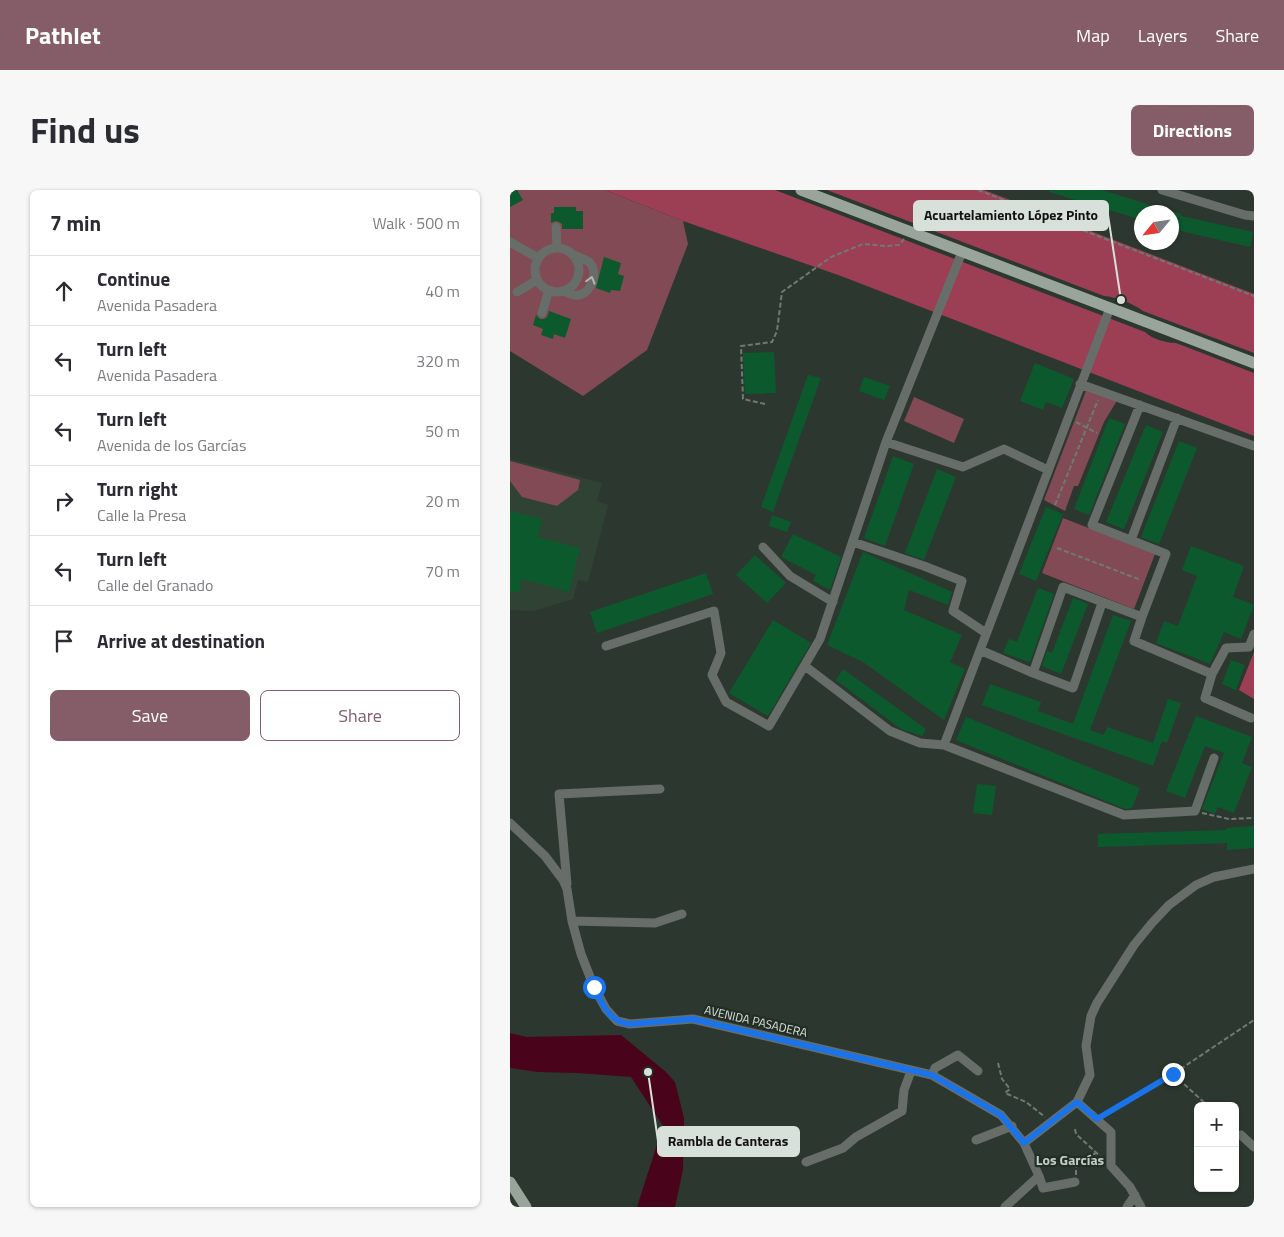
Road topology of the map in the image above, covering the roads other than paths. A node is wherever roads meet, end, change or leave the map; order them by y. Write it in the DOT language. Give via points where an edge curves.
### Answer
graph roads {
  1 [pos="801,190"];
  2 [pos="1164,190"];
  3 [pos="1254,216"];
  4 [pos="556,227"];
  5 [pos="510,242"];
  6 [pos="557,248"];
  7 [pos="962,252"];
  8 [pos="573,254"];
  9 [pos="538,258"];
  10 [pos="538,280"];
  11 [pos="549,290"];
  12 [pos="563,291"];
  13 [pos="517,292"];
  14 [pos="1110,308"];
  15 [pos="542,313"];
  16 [pos="1254,363"];
  17 [pos="1080,384"];
  18 [pos="1140,404"];
  19 [pos="1177,418"];
  20 [pos="886,442"];
  21 [pos="1254,446"];
  22 [pos="1048,470"];
  23 [pos="1131,540"];
  24 [pos="852,542"];
  25 [pos="763,547"];
  26 [pos="832,602"];
  27 [pos="1102,602"];
  28 [pos="1142,617"];
  29 [pos="986,633"];
  30 [pos="1254,634"];
  31 [pos="606,646"];
  32 [pos="980,650"];
  33 [pos="805,666"];
  34 [pos="1033,673"];
  35 [pos="1212,674"];
  36 [pos="1251,718"];
  37 [pos="944,745"];
  38 [pos="1214,758"];
  39 [pos="660,789"];
  40 [pos="510,823"];
  41 [pos="1254,869"];
  42 [pos="567,889"];
  43 [pos="682,914"];
  44 [pos="572,921"];
  45 [pos="911,1071"];
  46 [pos="978,1072"];
  47 [pos="932,1075"];
  48 [pos="1077,1102"];
  49 [pos="1012,1126"];
  50 [pos="1241,1135"];
  51 [pos="976,1140"];
  52 [pos="1024,1143"];
  53 [pos="1254,1147"];
  54 [pos="806,1162"];
  55 [pos="1039,1176"];
  56 [pos="510,1182"];
  57 [pos="1075,1182"];
  58 [pos="1135,1195"];
  59 [pos="526,1207"];
  60 [pos="1005,1207"];
  61 [pos="1127,1207"];
  62 [pos="1141,1207"];
  1 -- 7 [label="main road"];
  2 -- 3 [label="street"];
  4 -- 6 [label="street"];
  5 -- 9 [label="street"];
  6 -- 8 [label="street"];
  6 -- 9 [label="street" via="546,250"];
  7 -- 14 [label="main road"];
  7 -- 20 [label="street"];
  8 -- 12 [label="street" via="579,268 578,276 570,288"];
  12 -- 8 [label="street, one-way" via="578,295 586,292 594,275 589,262"];
  9 -- 10 [label="street" via="535,266"];
  10 -- 11 [label="street"];
  10 -- 13 [label="street"];
  11 -- 12 [label="street"];
  11 -- 15 [label="street"];
  14 -- 16 [label="main road"];
  14 -- 17 [label="street"];
  17 -- 18 [label="street"];
  17 -- 22 [label="street"];
  18 -- 19 [label="street"];
  18 -- 23 [label="street" via="1092,524"];
  19 -- 21 [label="street"];
  19 -- 23 [label="street"];
  20 -- 22 [label="street" via="963,467 1004,449"];
  20 -- 24 [label="street"];
  22 -- 29 [label="street"];
  23 -- 28 [label="street" via="1166,554"];
  24 -- 26 [label="street"];
  24 -- 29 [label="street" via="962,581 954,611"];
  25 -- 26 [label="street" via="790,576"];
  26 -- 33 [label="street" via="820,639"];
  27 -- 28 [label="street"];
  27 -- 34 [label="street" via="1072,688"];
  27 -- 34 [label="street" via="1063,587"];
  28 -- 35 [label="street" via="1134,641"];
  29 -- 32 [label="street"];
  30 -- 35 [label="street" via="1249,647 1226,648"];
  31 -- 33 [label="street" via="714,612 721,653 712,675 726,702 770,726"];
  32 -- 34 [label="street"];
  32 -- 37 [label="street"];
  33 -- 37 [label="street" via="890,731 920,743"];
  35 -- 36 [label="street" via="1205,698"];
  37 -- 38 [label="street" via="1124,815 1195,811"];
  39 -- 42 [label="street" via="559,794"];
  40 -- 42 [label="street, AVENIDA PASADERA" via="545,856"];
  41 -- 48 [label="street" via="1214,877 1188,890 1165,909 1134,946 1091,1016 1086,1046 1090,1075"];
  42 -- 44 [label="street, AVENIDA PASADERA"];
  43 -- 44 [label="street" via="655,923"];
  44 -- 45 [label="street, AVENIDA PASADERA" via="594,987 617,1021 630,1024 693,1019"];
  45 -- 47 [label="street, AVENIDA PASADERA"];
  45 -- 54 [label="street" via="904,1090 902,1112 842,1148"];
  46 -- 47 [label="street" via="958,1055 935,1068"];
  47 -- 49 [label="street, AVENIDA PASADERA" via="1001,1115"];
  48 -- 52 [label="street"];
  48 -- 58 [label="street" via="1111,1132 1111,1166"];
  49 -- 51 [label="street"];
  49 -- 52 [label="street, AVENIDA PASADERA"];
  50 -- 53 [label="street"];
  52 -- 55 [label="street, AVENIDA PASADERA"];
  55 -- 57 [label="street" via="1043,1188"];
  55 -- 60 [label="street"];
  56 -- 59 [label="main road"];
  58 -- 61 [label="street"];
  58 -- 62 [label="street"];
}
